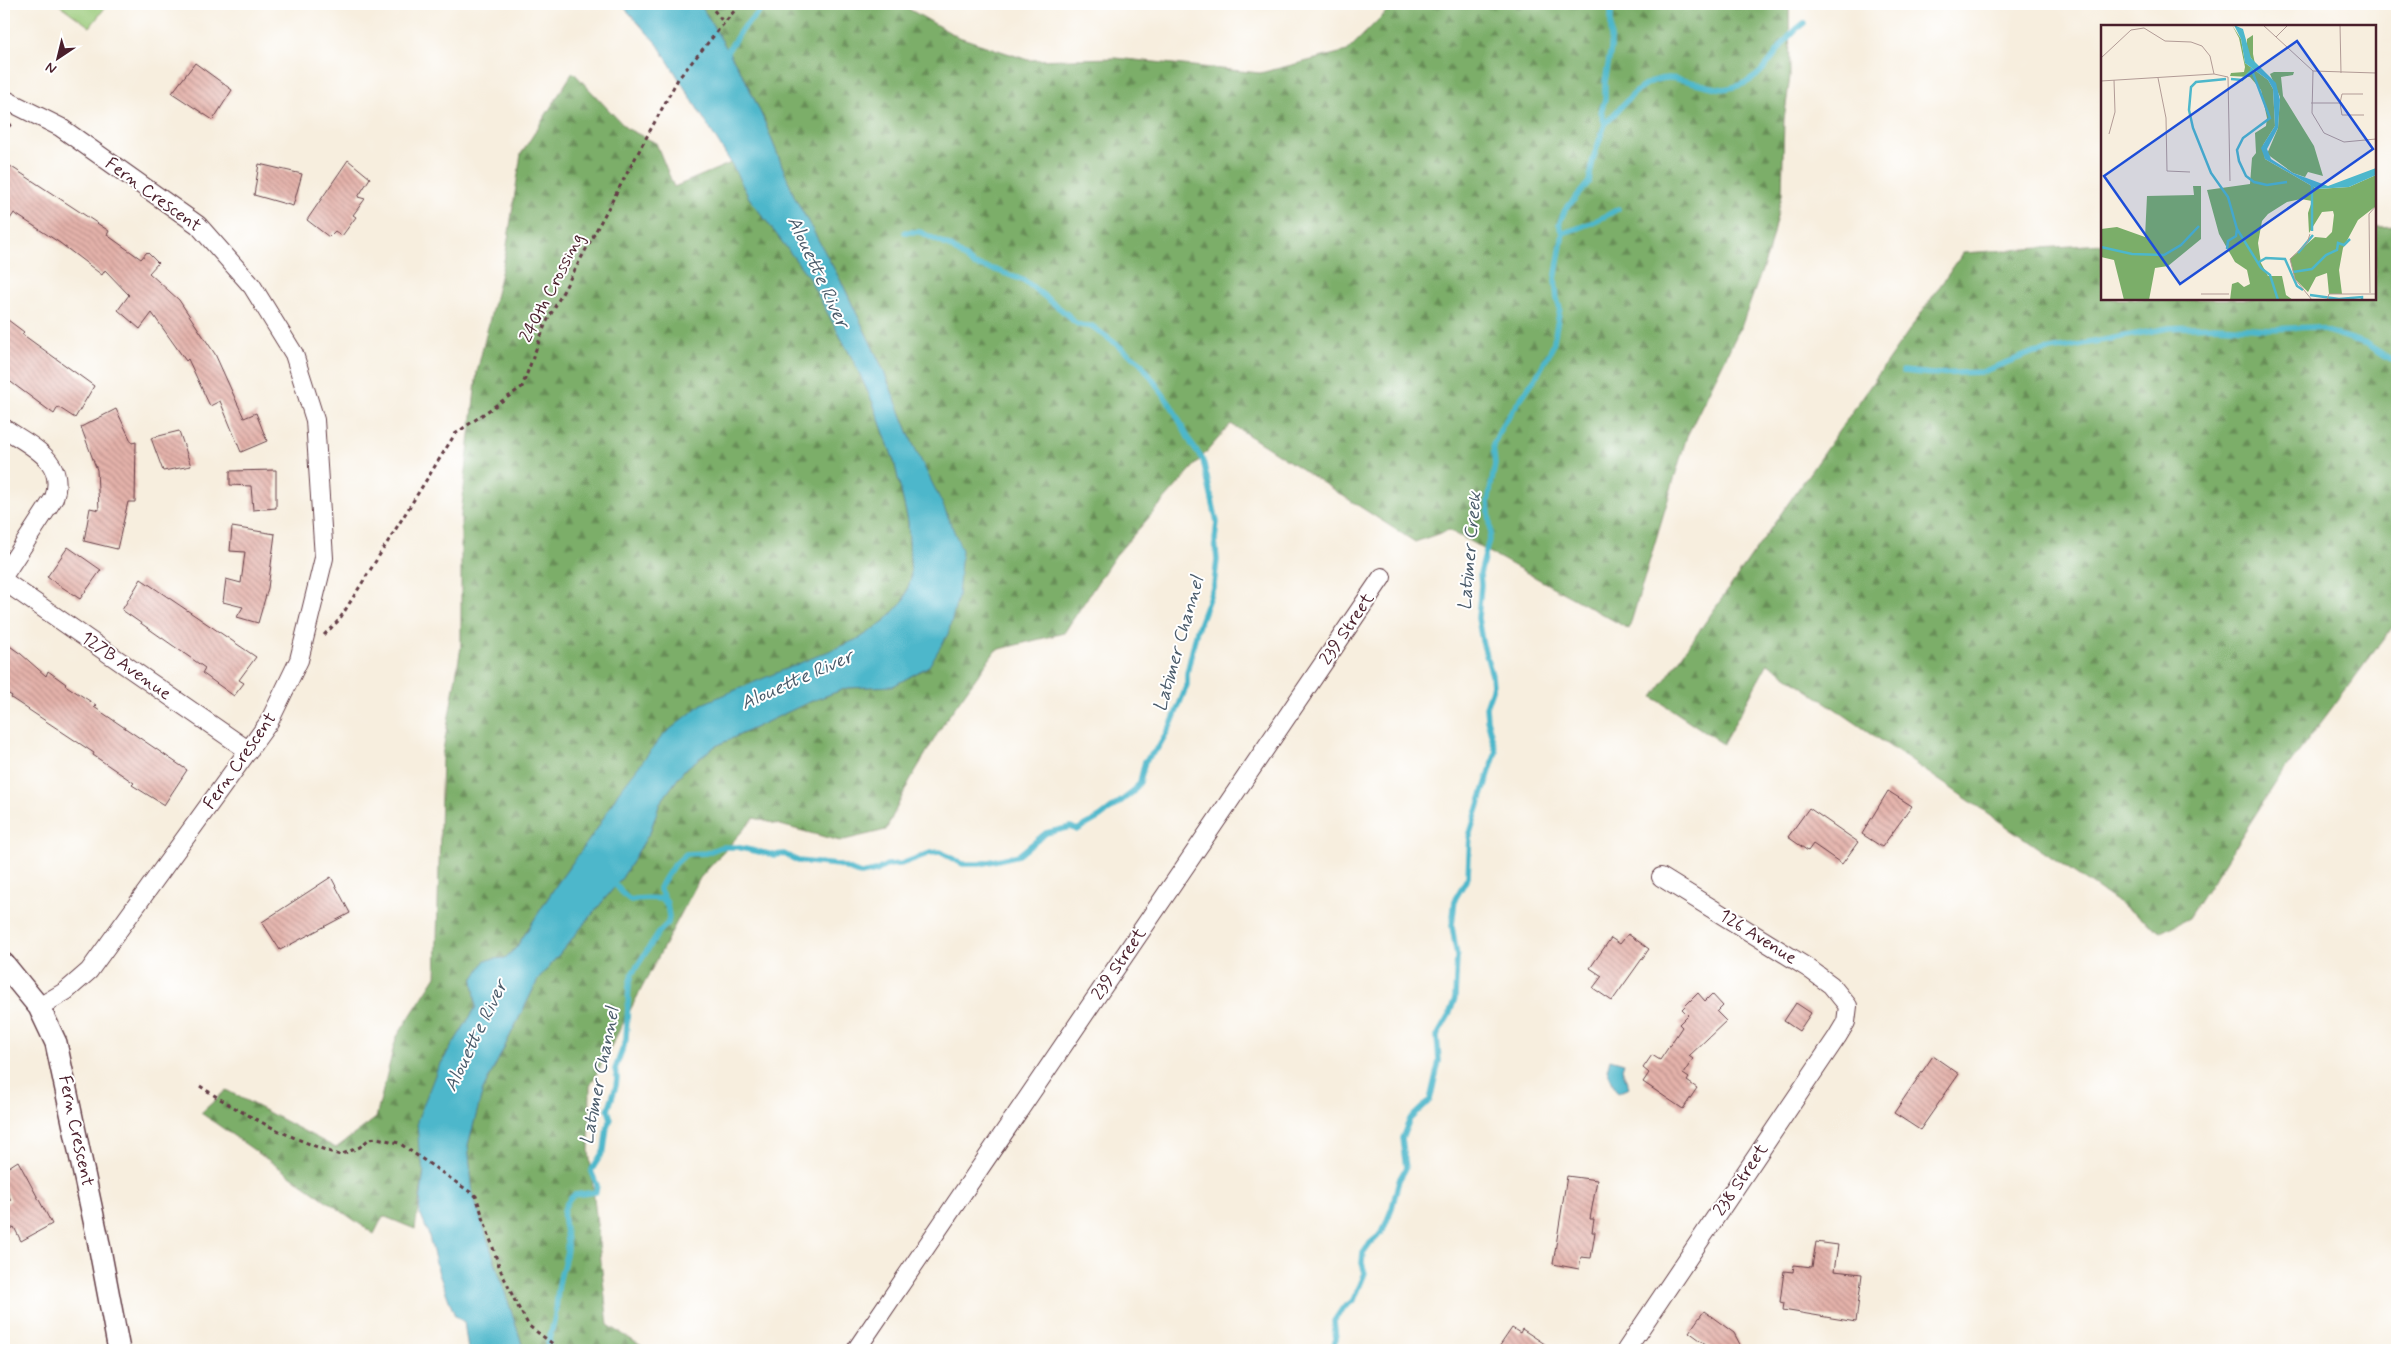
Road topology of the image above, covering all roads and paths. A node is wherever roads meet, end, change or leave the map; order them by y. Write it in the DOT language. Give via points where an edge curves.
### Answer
graph roads {
  1 [pos="709,4"];
  2 [pos="740,4"];
  3 [pos="724,23"];
  4 [pos="4,99"];
  5 [pos="4,428"];
  6 [pos="4,574"];
  7 [pos="1382,577"];
  8 [pos="4,581"];
  9 [pos="299,660"];
  10 [pos="249,751"];
  11 [pos="1661,877"];
  12 [pos="4,964"];
  13 [pos="1848,1006"];
  14 [pos="40,1007"];
  15 [pos="200,1086"];
  16 [pos="119,1350"];
  17 [pos="560,1350"];
  18 [pos="856,1350"];
  19 [pos="1626,1350"];
  1 -- 3 [label="path"];
  2 -- 3 [label="path, 240th Crossing"];
  3 -- 9 [label="path, 240th Crossing" via="673,88 545,325 522,387 454,434 339,620"];
  4 -- 9 [label="street, Fern Crescent" via="60,127 198,225 252,286 294,354 315,420 324,558"];
  5 -- 6 [label="street" via="47,458 56,471 59,485 54,498"];
  7 -- 18 [label="street, 239 Street"];
  8 -- 10 [label="street, 127B Avenue"];
  9 -- 10 [label="street, Fern Crescent" via="269,722"];
  10 -- 14 [label="street, Fern Crescent" via="89,971"];
  11 -- 13 [label="street, 126 Avenue" via="1808,968 1830,984"];
  12 -- 14 [label="street"];
  13 -- 19 [label="street, 238 Street" via="1846,1022 1837,1037"];
  14 -- 16 [label="street, Fern Crescent" via="51,1028 62,1068"];
  15 -- 17 [label="path" via="277,1129 340,1155 360,1147 369,1139 399,1143 476,1196 500,1269 516,1303 529,1326"];
}
